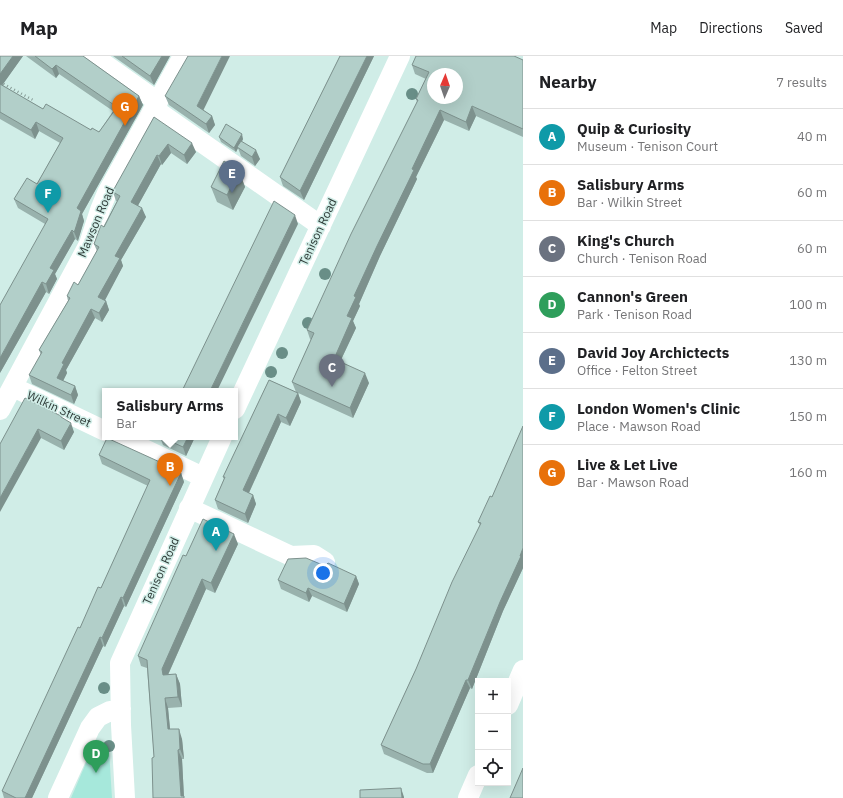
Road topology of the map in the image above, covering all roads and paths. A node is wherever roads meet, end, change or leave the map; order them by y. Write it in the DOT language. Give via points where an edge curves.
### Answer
graph roads {
  1 [pos="93,56"];
  2 [pos="182,56"];
  3 [pos="400,56"];
  4 [pos="0,82"];
  5 [pos="34,100"];
  6 [pos="156,106"];
  7 [pos="321,226"];
  8 [pos="13,387"];
  9 [pos="238,403"];
  10 [pos="0,410"];
  11 [pos="102,430"];
  12 [pos="125,440"];
  13 [pos="221,440"];
  14 [pos="203,477"];
  15 [pos="189,508"];
  16 [pos="325,562"];
  17 [pos="523,670"];
  18 [pos="511,698"];
  19 [pos="121,709"];
  20 [pos="475,782"];
  21 [pos="58,798"];
  22 [pos="125,798"];
  23 [pos="468,798"];
  1 -- 6 [label="street"];
  2 -- 6 [label="street, Mawson Road"];
  3 -- 7 [label="street, Tenison Road"];
  4 -- 5 [label="path"];
  6 -- 7 [label="street"];
  6 -- 8 [label="street, Mawson Road" via="107,193 89,244"];
  7 -- 9 [label="street, Tenison Road"];
  8 -- 10 [label="street, Mawson Road"];
  8 -- 11 [label="street, Wilkin Street"];
  12 -- 14 [label="street"];
  13 -- 14 [label="street, Tenison Road"];
  14 -- 15 [label="street, Tenison Road"];
  15 -- 16 [label="street" via="291,556 314,555"];
  15 -- 19 [label="street, Tenison Road" via="120,663"];
  17 -- 18 [label="street"];
  19 -- 21 [label="street" via="98,717 90,728"];
  19 -- 22 [label="street, Tenison Road"];
  20 -- 23 [label="street"];
}
